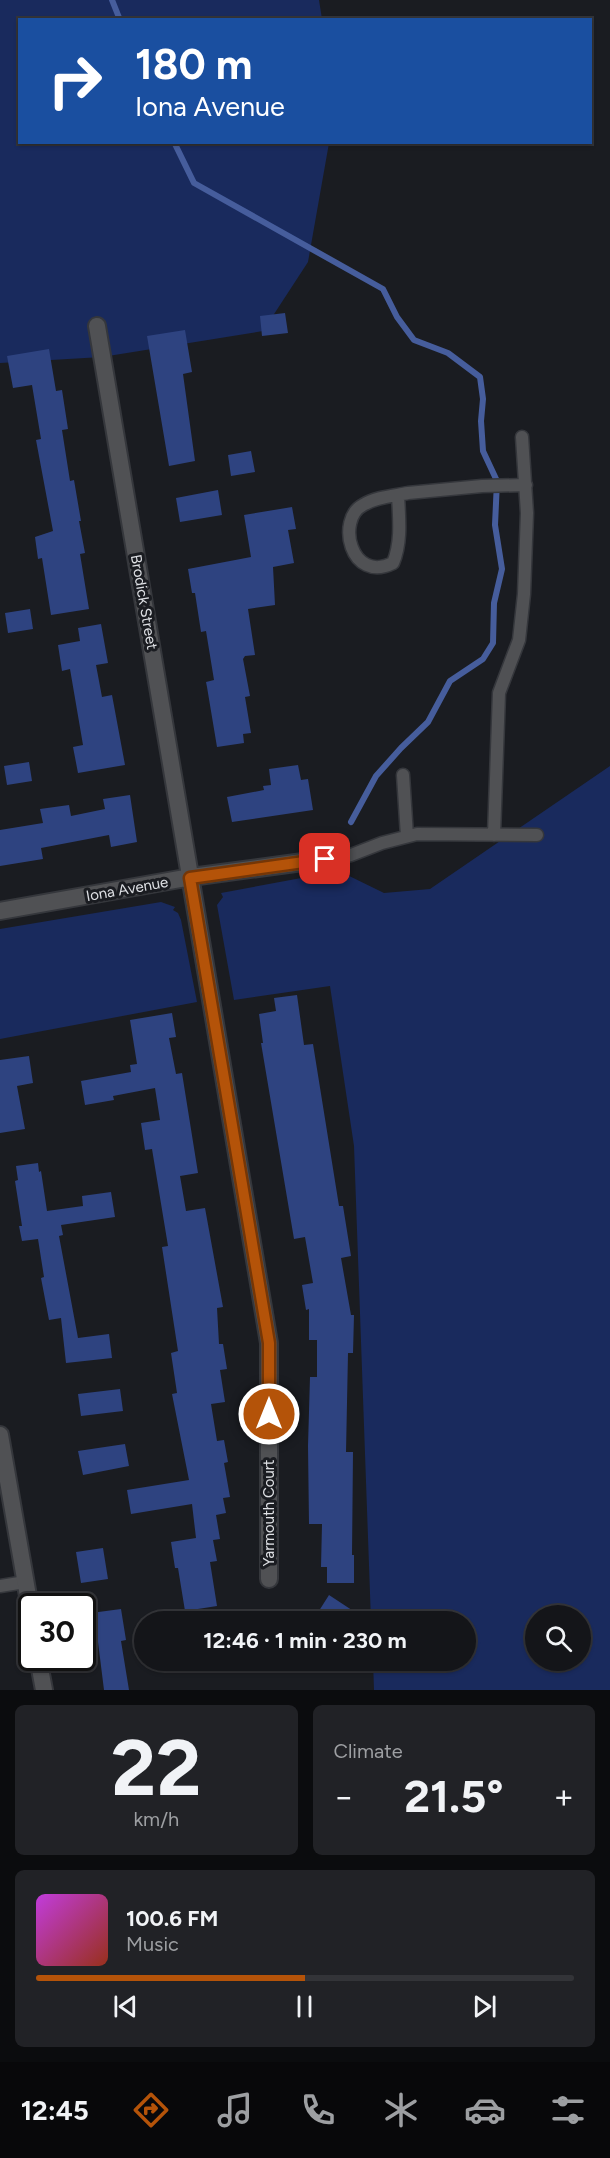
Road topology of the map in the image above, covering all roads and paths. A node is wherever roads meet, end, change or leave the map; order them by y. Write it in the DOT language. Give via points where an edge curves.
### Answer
graph roads {
  1 [pos="97,326"];
  2 [pos="522,437"];
  3 [pos="526,485"];
  4 [pos="398,495"];
  5 [pos="403,775"];
  6 [pos="494,835"];
  7 [pos="537,835"];
  8 [pos="407,836"];
  9 [pos="325,859"];
  10 [pos="190,878"];
  11 [pos="0,912"];
  12 [pos="0,1435"];
  13 [pos="269,1580"];
  14 [pos="25,1582"];
  15 [pos="0,1586"];
  16 [pos="27,1593"];
  17 [pos="40,1671"];
  18 [pos="44,1690"];
  1 -- 10 [label="street, Brodick Street"];
  2 -- 3 [label="lane"];
  3 -- 4 [label="lane"];
  3 -- 6 [label="lane" via="527,537 519,640 499,693"];
  4 -- 4 [label="lane" via="360,506 351,520 352,551 371,567 384,567 397,555"];
  5 -- 8 [label="lane"];
  6 -- 7 [label="lane"];
  6 -- 8 [label="lane"];
  8 -- 9 [label="lane" via="351,855"];
  9 -- 10 [label="street, Iona Avenue"];
  10 -- 11 [label="street, Iona Avenue"];
  10 -- 13 [label="street, Yarmouth Court" via="269,1343"];
  12 -- 14 [label="street"];
  14 -- 15 [label="lane"];
  14 -- 16 [label="street"];
  17 -- 18 [label="street"];
}
